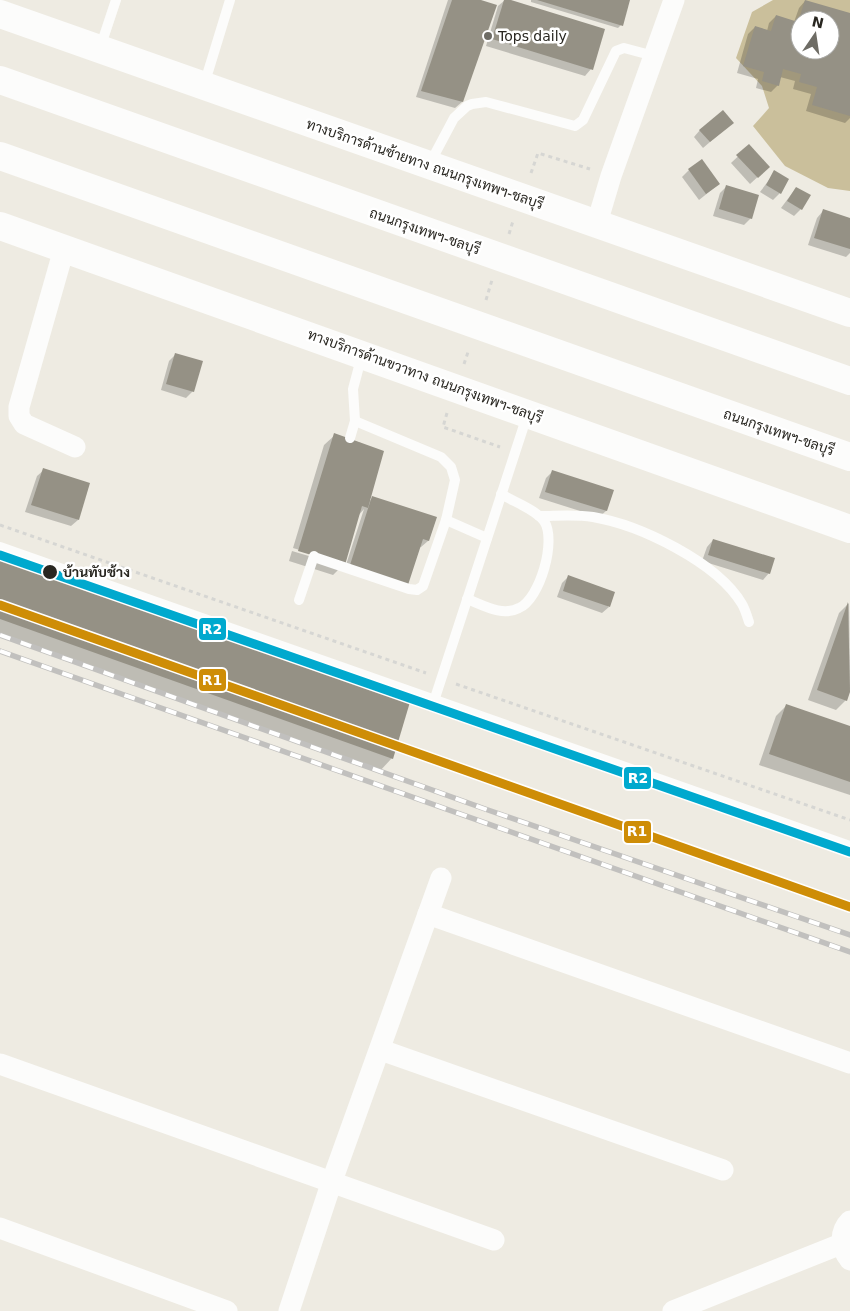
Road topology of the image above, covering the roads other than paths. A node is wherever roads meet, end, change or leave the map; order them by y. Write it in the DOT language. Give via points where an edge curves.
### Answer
graph roads {
  1 [pos="116,0"];
  2 [pos="230,0"];
  3 [pos="674,0"];
  4 [pos="0,14"];
  5 [pos="100,49"];
  6 [pos="654,56"];
  7 [pos="0,80"];
  8 [pos="204,87"];
  9 [pos="0,156"];
  10 [pos="429,166"];
  11 [pos="597,224"];
  12 [pos="0,226"];
  13 [pos="64,249"];
  14 [pos="850,313"];
  15 [pos="362,354"];
  16 [pos="850,381"];
  17 [pos="528,413"];
  18 [pos="355,421"];
  19 [pos="350,438"];
  20 [pos="75,447"];
  21 [pos="850,457"];
  22 [pos="501,494"];
  23 [pos="539,516"];
  24 [pos="446,520"];
  25 [pos="850,529"];
  26 [pos="487,538"];
  27 [pos="0,547"];
  28 [pos="467,599"];
  29 [pos="299,600"];
  30 [pos="749,622"];
  31 [pos="435,698"];
  32 [pos="850,846"];
  33 [pos="441,878"];
  34 [pos="428,914"];
  35 [pos="381,1050"];
  36 [pos="850,1063"];
  37 [pos="0,1064"];
  38 [pos="723,1170"];
  39 [pos="332,1180"];
  40 [pos="850,1221"];
  41 [pos="0,1228"];
  42 [pos="494,1240"];
  43 [pos="846,1252"];
  44 [pos="227,1311"];
  45 [pos="289,1311"];
  46 [pos="673,1311"];
  1 -- 5 [label="lane"];
  2 -- 8 [label="lane"];
  3 -- 6 [label="street"];
  4 -- 5 [label="main road, ทางบริการด้านซ้ายทาง ถนนกรุงเทพฯ-ชลบุรี"];
  5 -- 8 [label="main road, ทางบริการด้านซ้ายทาง ถนนกรุงเทพฯ-ชลบุรี"];
  6 -- 10 [label="lane" via="624,48 616,51 583,120 575,126 486,102 467,106 454,118"];
  6 -- 11 [label="street"];
  7 -- 16 [label="main road, ถนนกรุงเทพฯ-ชลบุรี"];
  8 -- 10 [label="main road, ทางบริการด้านซ้ายทาง ถนนกรุงเทพฯ-ชลบุรี"];
  9 -- 21 [label="main road, ถนนกรุงเทพฯ-ชลบุรี"];
  10 -- 11 [label="main road, ทางบริการด้านซ้ายทาง ถนนกรุงเทพฯ-ชลบุรี"];
  11 -- 14 [label="main road, ทางบริการด้านซ้ายทาง ถนนกรุงเทพฯ-ชลบุรี"];
  12 -- 13 [label="main road, ทางบริการด้านขวาทาง ถนนกรุงเทพฯ-ชลบุรี"];
  13 -- 15 [label="main road, ทางบริการด้านขวาทาง ถนนกรุงเทพฯ-ชลบุรี"];
  13 -- 20 [label="street" via="18,407 24,424"];
  15 -- 17 [label="main road, ทางบริการด้านขวาทาง ถนนกรุงเทพฯ-ชลบุรี"];
  15 -- 18 [label="lane" via="353,389"];
  17 -- 22 [label="lane"];
  17 -- 25 [label="main road, ทางบริการด้านขวาทาง ถนนกรุงเทพฯ-ชลบุรี"];
  18 -- 19 [label="lane"];
  18 -- 24 [label="lane" via="441,457 452,467 456,480"];
  22 -- 23 [label="lane"];
  22 -- 26 [label="lane"];
  23 -- 28 [label="lane" via="549,531 550,544 537,587 526,603 506,612"];
  23 -- 30 [label="lane" via="591,516 617,522 688,554 710,569 730,590 742,604"];
  24 -- 26 [label="lane"];
  24 -- 29 [label="lane" via="423,586 417,590 314,556"];
  26 -- 28 [label="lane"];
  27 -- 31 [label="lane"];
  28 -- 31 [label="lane"];
  31 -- 32 [label="lane"];
  33 -- 34 [label="street"];
  34 -- 35 [label="street"];
  34 -- 36 [label="street"];
  35 -- 38 [label="street"];
  35 -- 39 [label="street"];
  37 -- 39 [label="street"];
  39 -- 42 [label="street"];
  39 -- 45 [label="street"];
  40 -- 43 [label="street" via="844,1227"];
  41 -- 44 [label="street"];
  43 -- 46 [label="street"];
}
